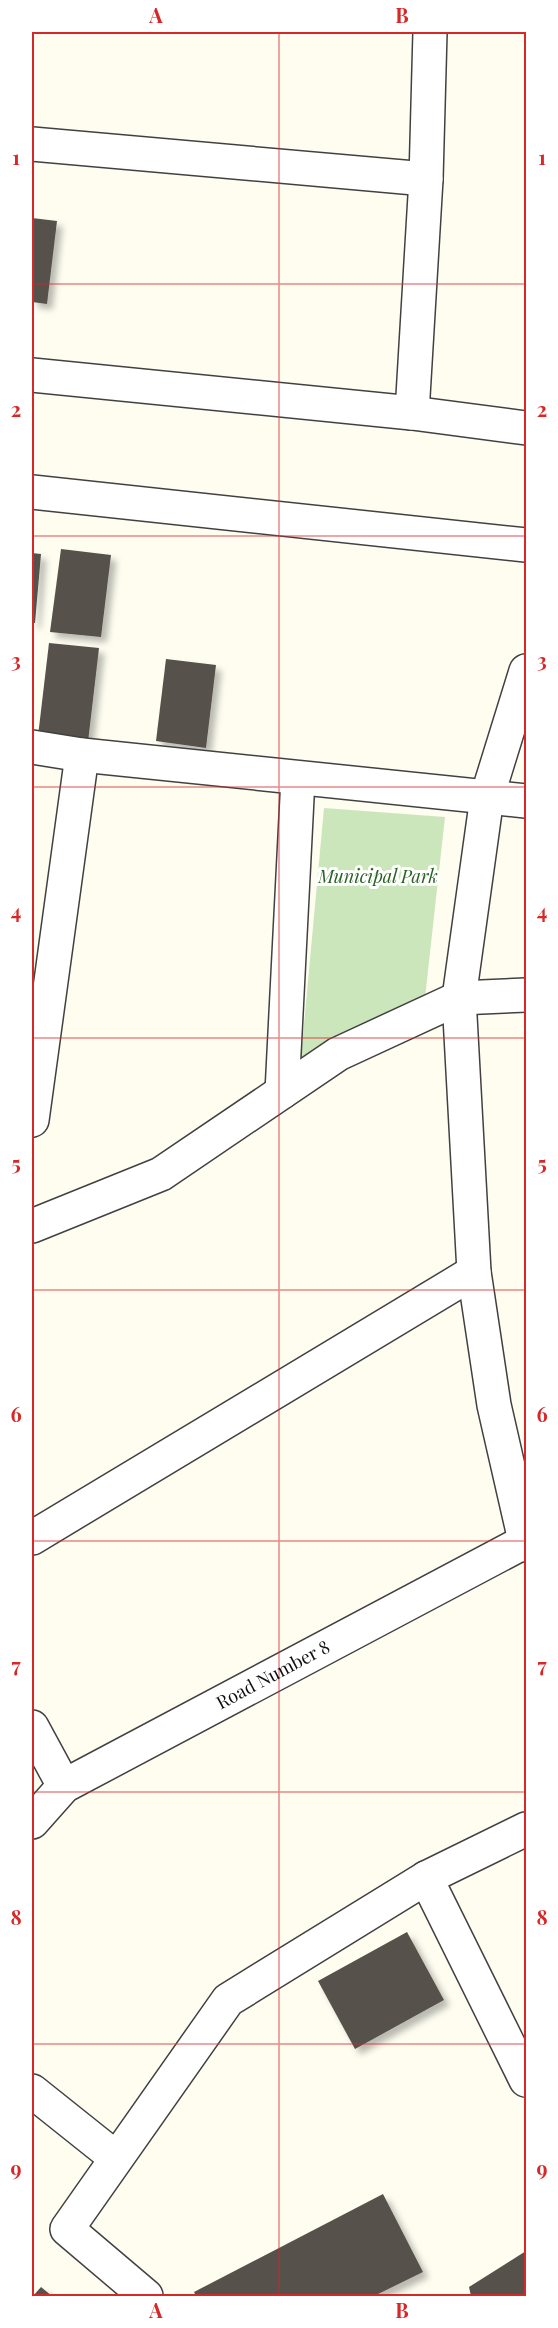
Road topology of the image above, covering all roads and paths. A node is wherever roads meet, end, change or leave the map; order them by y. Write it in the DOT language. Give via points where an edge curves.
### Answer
graph roads {
  1 [pos="430,32"];
  2 [pos="32,144"];
  3 [pos="426,179"];
  4 [pos="32,375"];
  5 [pos="412,413"];
  6 [pos="526,428"];
  7 [pos="32,492"];
  8 [pos="526,545"];
  9 [pos="526,671"];
  10 [pos="32,747"];
  11 [pos="82,755"];
  12 [pos="298,778"];
  13 [pos="487,797"];
  14 [pos="526,801"];
  15 [pos="526,995"];
  16 [pos="459,998"];
  17 [pos="282,1092"];
  18 [pos="32,1120"];
  19 [pos="32,1226"];
  20 [pos="474,1272"];
  21 [pos="32,1538"];
  22 [pos="526,1542"];
  23 [pos="32,1727"];
  24 [pos="64,1786"];
  25 [pos="32,1822"];
  26 [pos="526,1829"];
  27 [pos="426,1878"];
  28 [pos="526,2080"];
  29 [pos="32,2091"];
  30 [pos="116,2158"];
  31 [pos="146,2296"];
  1 -- 3 [label="street"];
  2 -- 3 [label="street"];
  3 -- 5 [label="street"];
  4 -- 5 [label="street"];
  5 -- 6 [label="street"];
  7 -- 8 [label="street"];
  9 -- 13 [label="street"];
  10 -- 11 [label="street"];
  11 -- 12 [label="street"];
  11 -- 18 [label="street"];
  12 -- 13 [label="street"];
  12 -- 17 [label="street"];
  13 -- 14 [label="street"];
  13 -- 16 [label="street"];
  15 -- 16 [label="street"];
  16 -- 17 [label="street" via="338,1054"];
  16 -- 20 [label="street"];
  17 -- 19 [label="street" via="161,1174"];
  20 -- 21 [label="street"];
  20 -- 22 [label="street" via="494,1405"];
  22 -- 24 [label="street, Road Number 8"];
  23 -- 24 [label="street"];
  24 -- 25 [label="street, Road Number 8"];
  26 -- 27 [label="street"];
  27 -- 28 [label="street"];
  27 -- 30 [label="street" via="228,2000"];
  29 -- 30 [label="street"];
  30 -- 31 [label="street" via="67,2229"];
}
